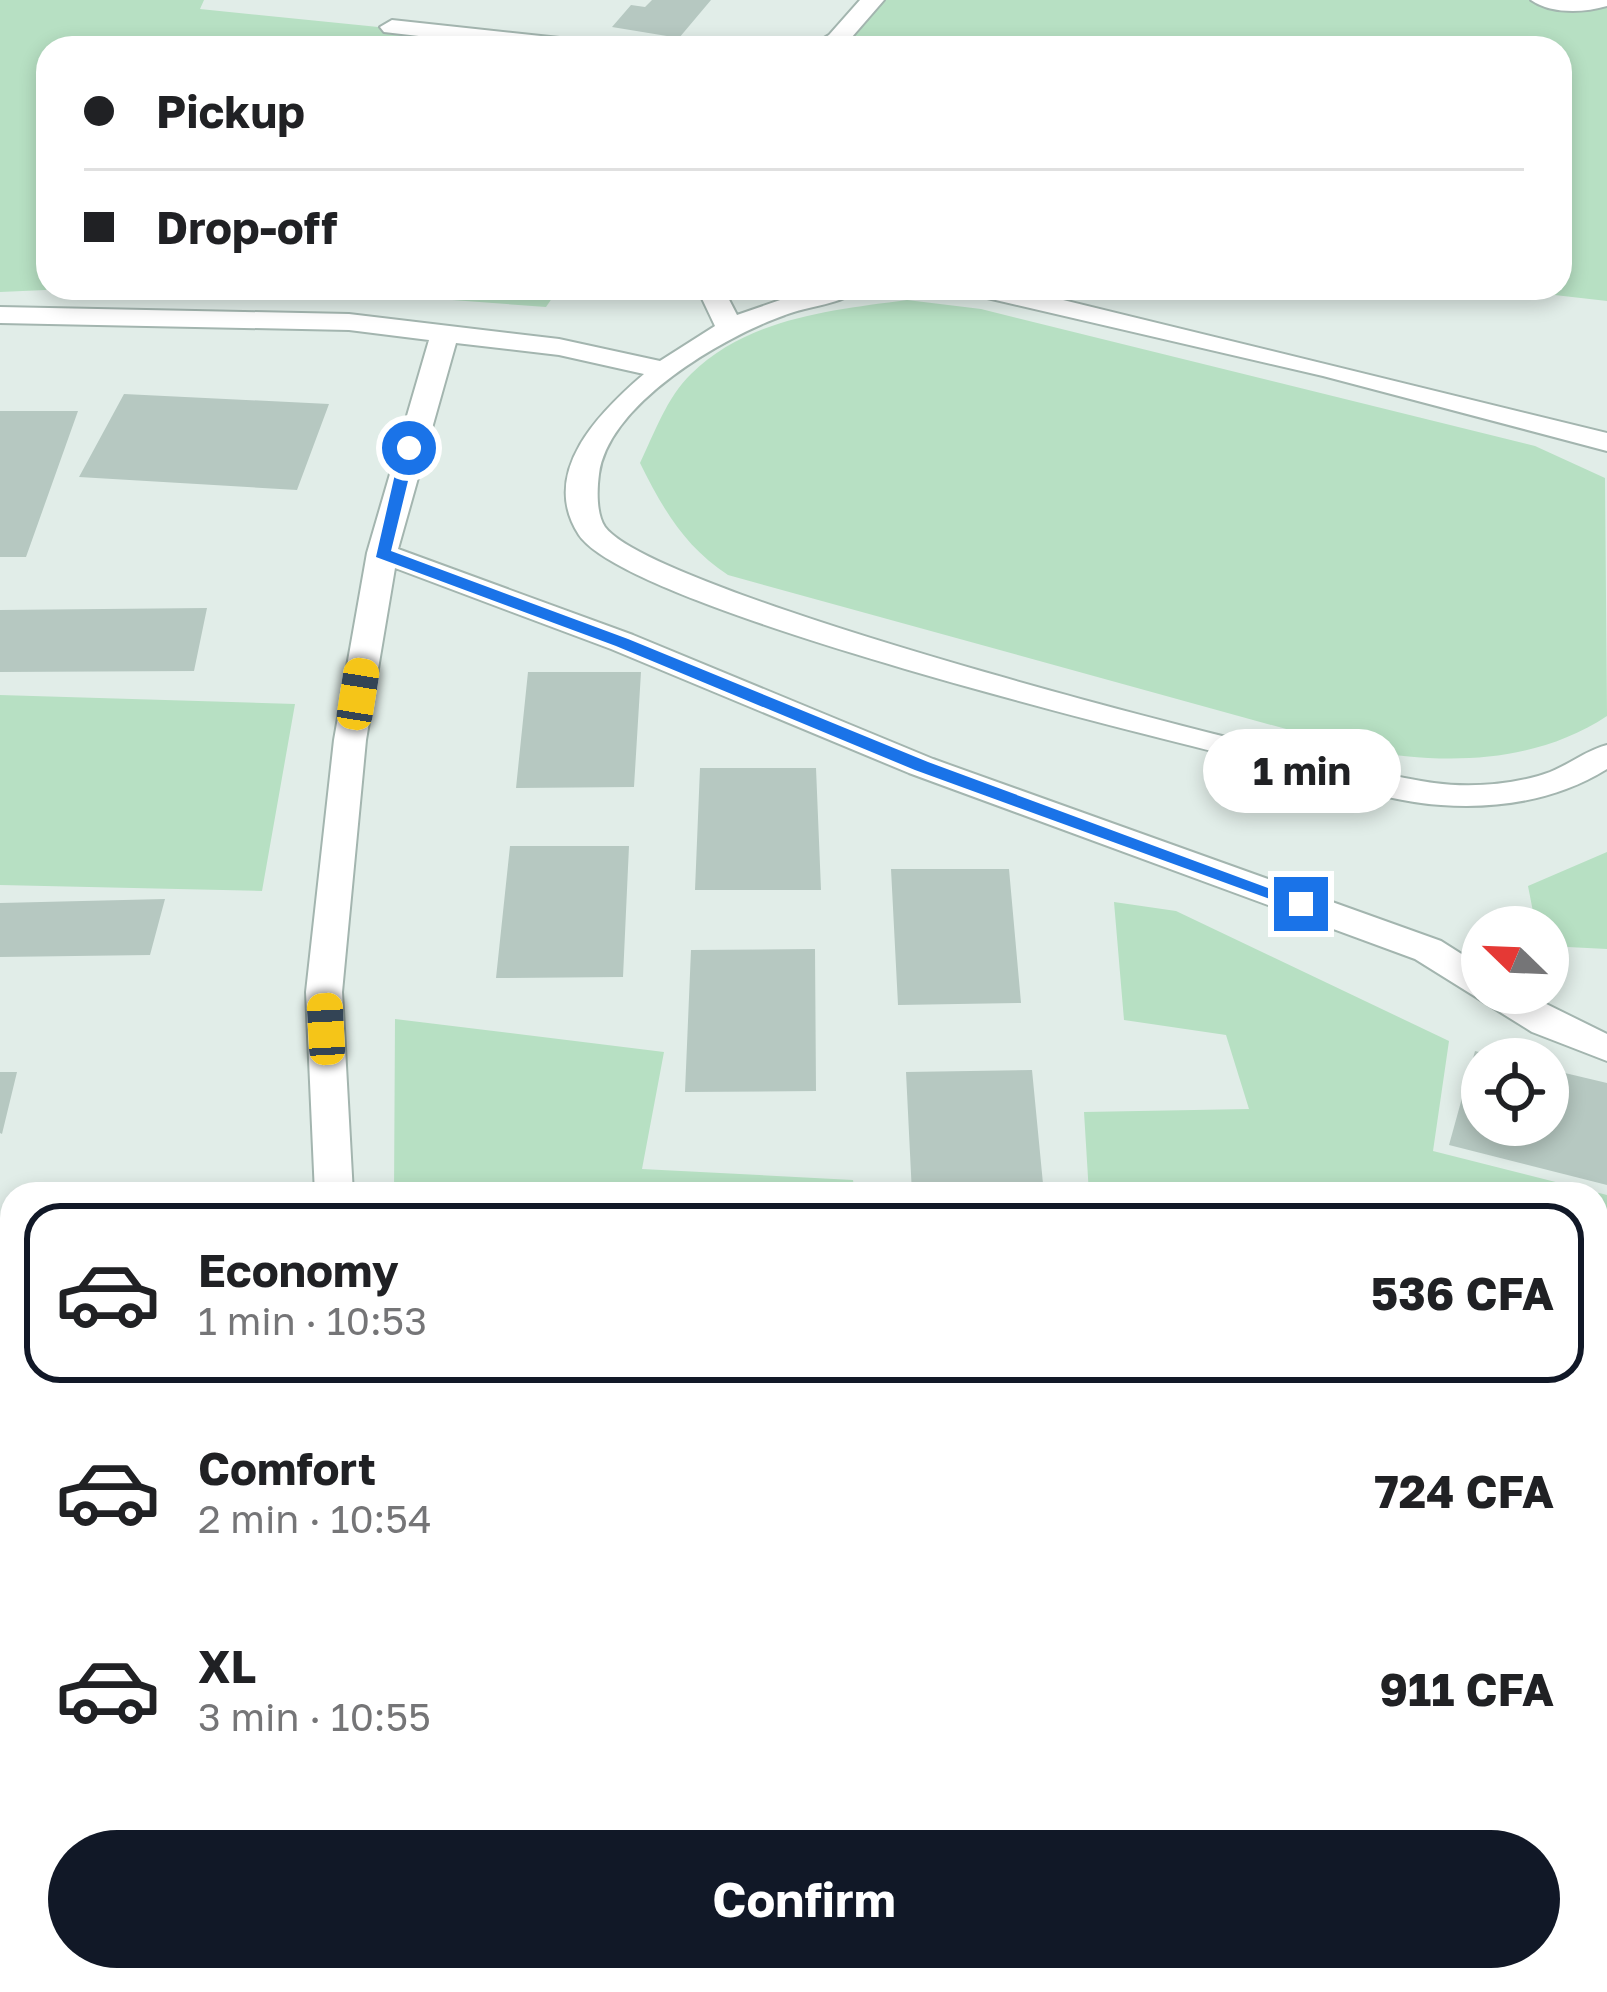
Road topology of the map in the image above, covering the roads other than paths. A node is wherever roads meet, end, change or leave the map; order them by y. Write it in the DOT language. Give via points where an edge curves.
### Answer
graph roads {
  1 [pos="874,0"];
  2 [pos="1542,0"];
  3 [pos="1603,0"];
  4 [pos="392,27"];
  5 [pos="476,36"];
  6 [pos="841,36"];
  7 [pos="716,300"];
  8 [pos="795,300"];
  9 [pos="1031,300"];
  10 [pos="0,315"];
  11 [pos="728,325"];
  12 [pos="446,332"];
  13 [pos="660,369"];
  14 [pos="1607,442"];
  15 [pos="382,554"];
  16 [pos="1607,755"];
  17 [pos="1461,970"];
  18 [pos="1532,1014"];
  19 [pos="1607,1048"];
  20 [pos="333,1182"];
  1 -- 6 [label="street"];
  2 -- 3 [label="street"];
  4 -- 5 [label="street"];
  7 -- 11 [label="street"];
  8 -- 11 [label="street"];
  9 -- 14 [label="street"];
  10 -- 12 [label="street" via="349,322"];
  11 -- 13 [label="street"];
  12 -- 13 [label="street"];
  12 -- 15 [label="street"];
  13 -- 16 [label="street" via="596,434 581,494 594,536 652,574 804,628 1435,794 1544,790"];
  15 -- 17 [label="street" via="922,766 1428,950"];
  15 -- 20 [label="street" via="350,740 323,992"];
  18 -- 19 [label="street"];
}
